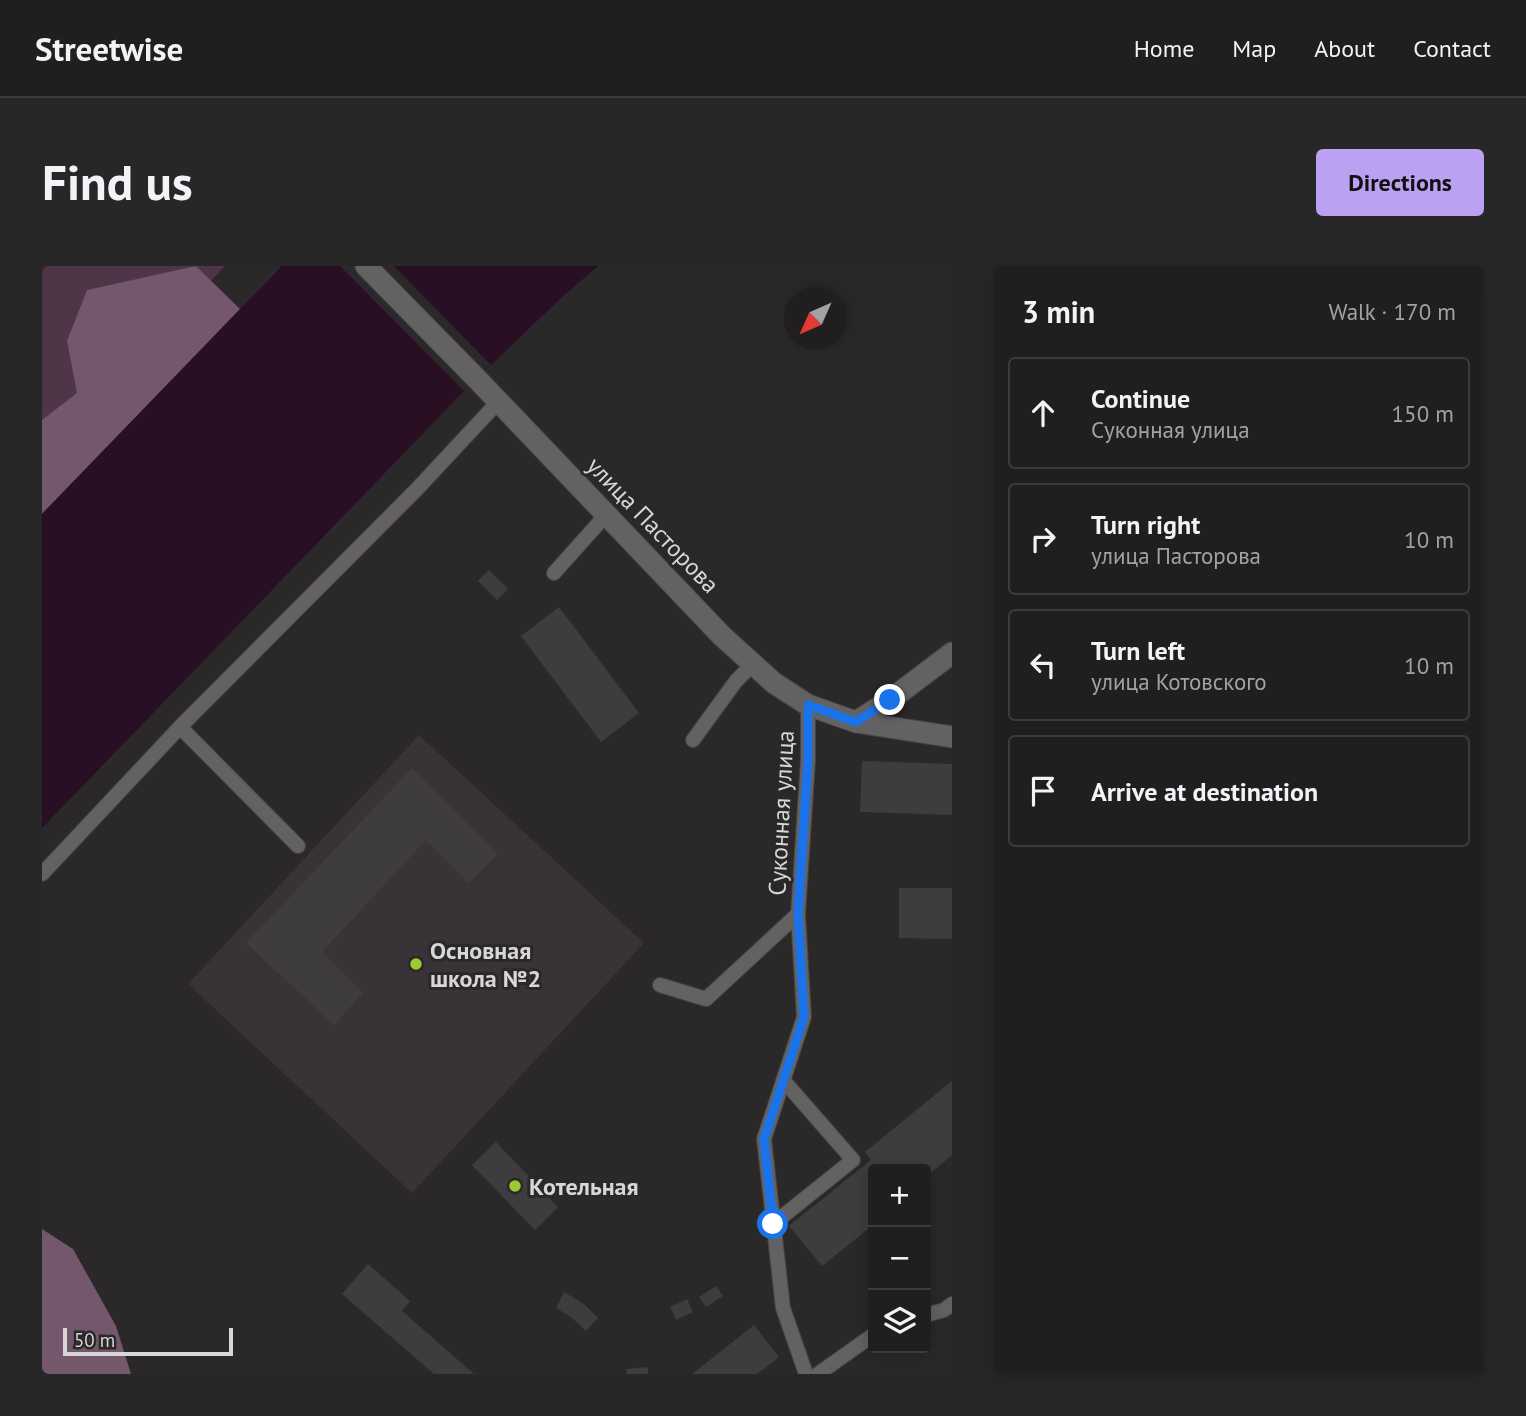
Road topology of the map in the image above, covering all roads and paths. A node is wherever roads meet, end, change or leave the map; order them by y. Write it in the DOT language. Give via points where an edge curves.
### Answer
graph roads {
  1 [pos="366,266"];
  2 [pos="499,401"];
  3 [pos="605,516"];
  4 [pos="554,572"];
  5 [pos="952,653"];
  6 [pos="753,664"];
  7 [pos="808,705"];
  8 [pos="856,722"];
  9 [pos="180,727"];
  10 [pos="952,737"];
  11 [pos="692,740"];
  12 [pos="298,846"];
  13 [pos="42,874"];
  14 [pos="798,914"];
  15 [pos="660,985"];
  16 [pos="784,1081"];
  17 [pos="773,1224"];
  18 [pos="952,1304"];
  19 [pos="931,1314"];
  20 [pos="868,1339"];
  21 [pos="806,1374"];
  22 [pos="818,1374"];
  1 -- 2 [label="street, улица Пасторова"];
  2 -- 6 [label="street, улица Пасторова"];
  2 -- 9 [label="lane"];
  3 -- 4 [label="lane"];
  5 -- 8 [label="street"];
  6 -- 7 [label="street, улица Пасторова"];
  6 -- 11 [label="lane"];
  7 -- 8 [label="street, улица Пасторова"];
  7 -- 14 [label="lane, Суконная улица"];
  8 -- 10 [label="street, улица Пасторова"];
  9 -- 12 [label="lane"];
  9 -- 13 [label="lane"];
  14 -- 15 [label="lane" via="706,999"];
  14 -- 16 [label="lane, Суконная улица" via="804,1017"];
  16 -- 17 [label="lane, Суконная улица" via="764,1139"];
  16 -- 17 [label="lane" via="853,1160"];
  17 -- 21 [label="lane, Суконная улица" via="783,1308"];
  18 -- 19 [label="lane"];
  20 -- 22 [label="lane"];
}
